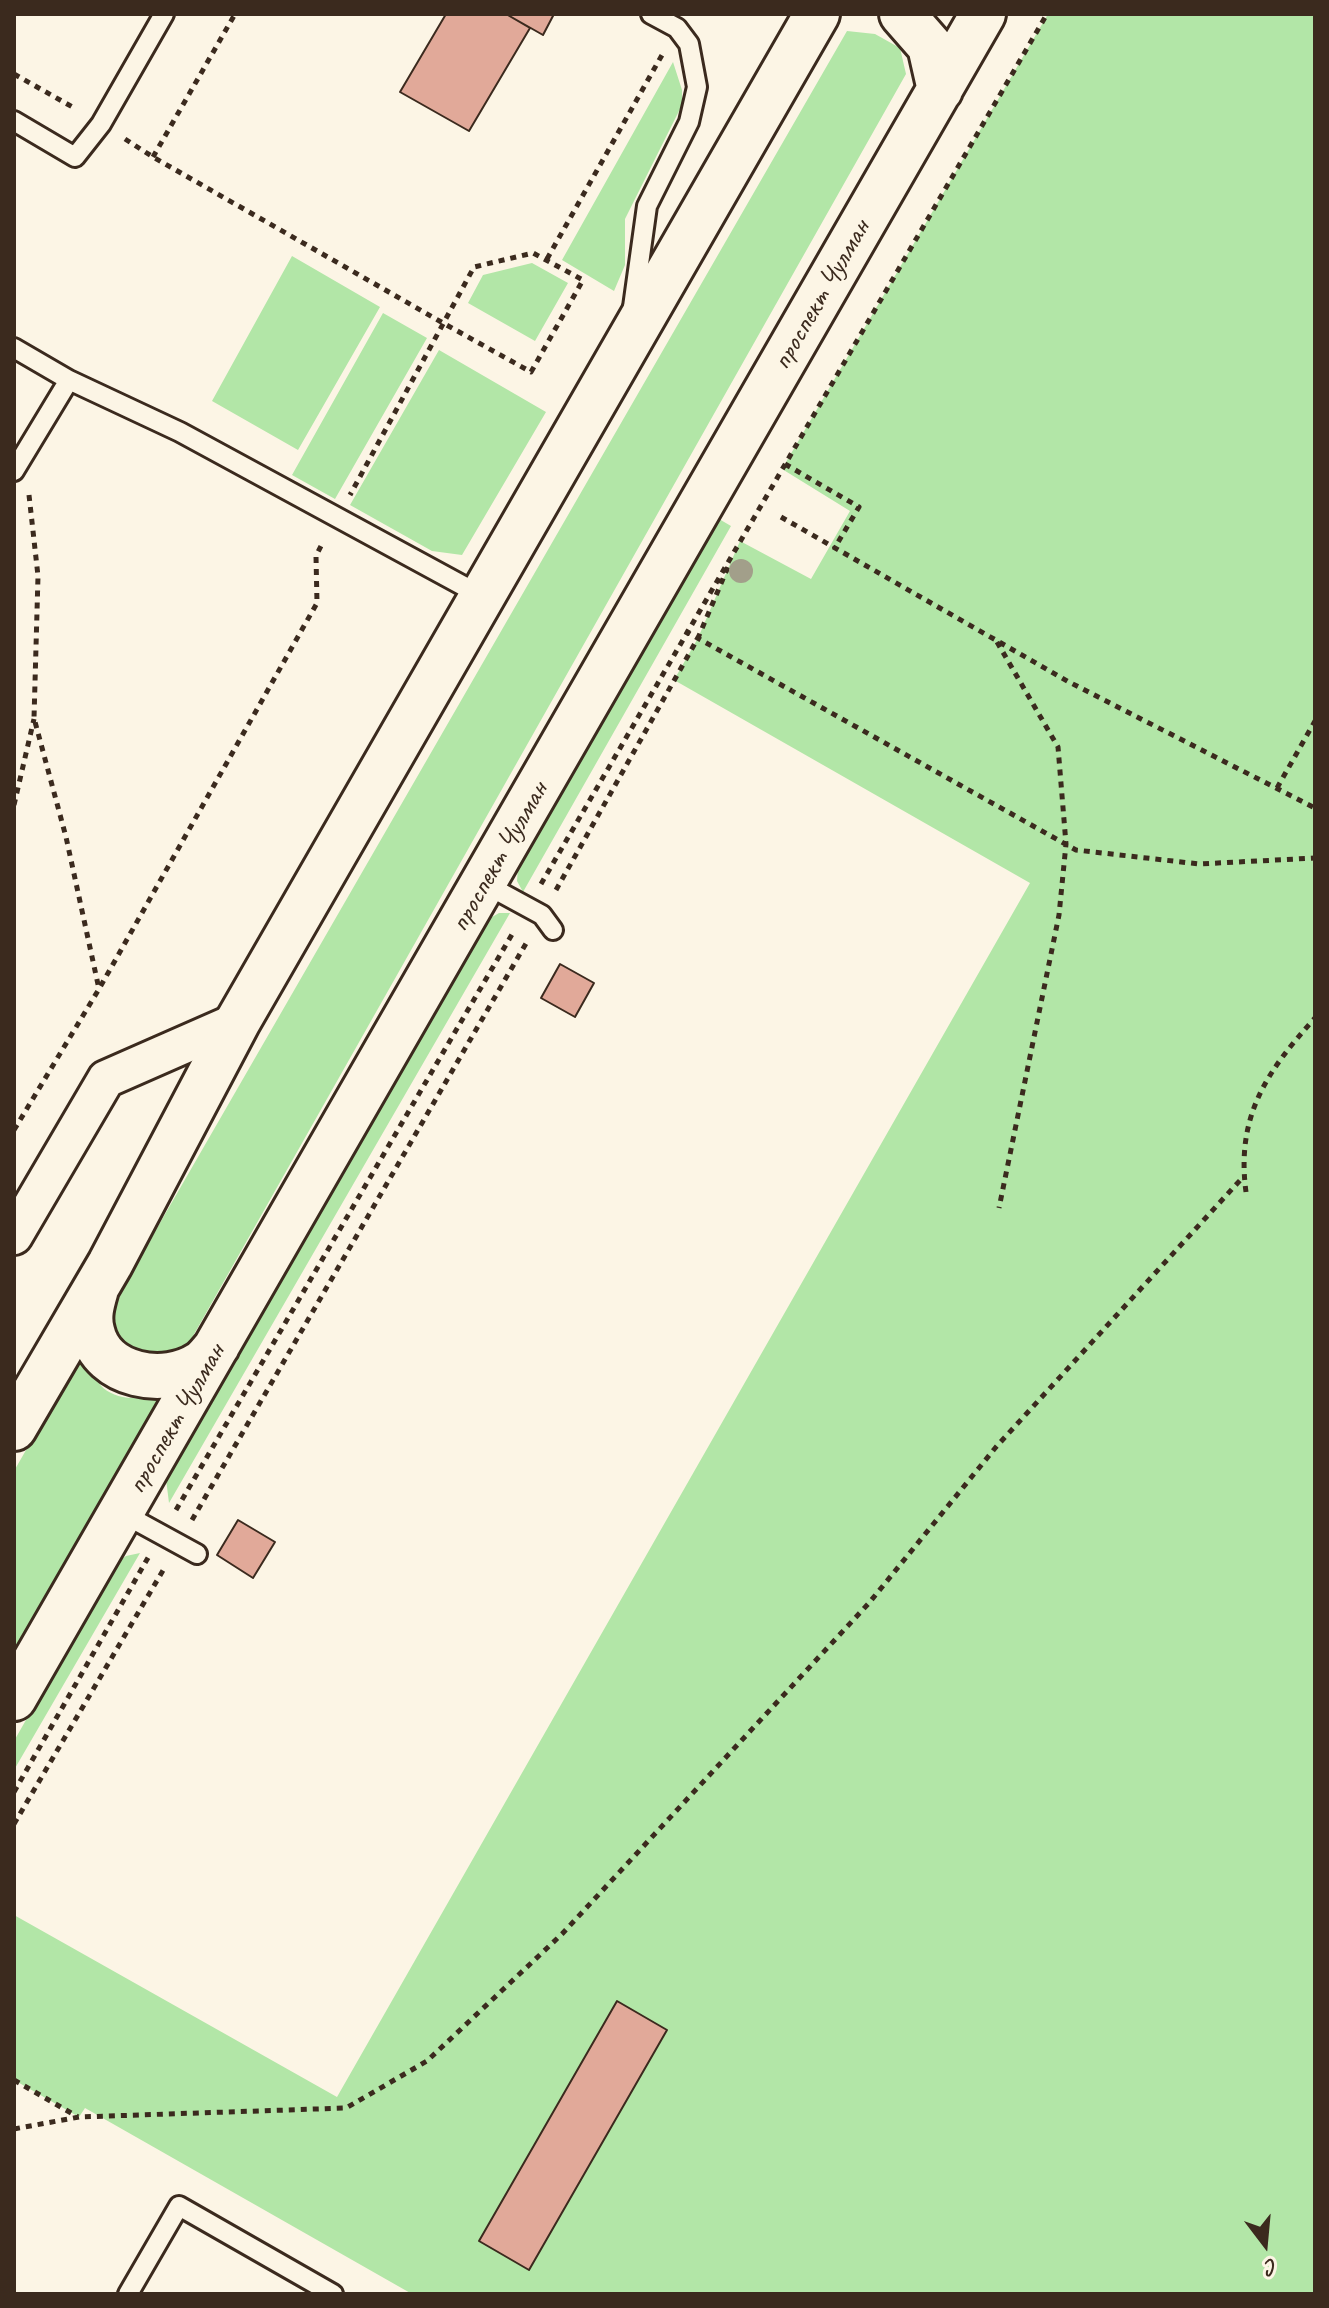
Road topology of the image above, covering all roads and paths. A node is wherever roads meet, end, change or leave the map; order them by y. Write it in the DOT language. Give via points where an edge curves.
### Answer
graph roads {
  1 [pos="164,14"];
  2 [pos="235,14"];
  3 [pos="651,14"];
  4 [pos="902,14"];
  5 [pos="983,14"];
  6 [pos="818,17"];
  7 [pos="677,28"];
  8 [pos="14,74"];
  9 [pos="940,90"];
  10 [pos="14,121"];
  11 [pos="101,124"];
  12 [pos="153,157"];
  13 [pos="547,259"];
  14 [pos="443,323"];
  15 [pos="628,344"];
  16 [pos="14,348"];
  17 [pos="69,380"];
  18 [pos="19,463"];
  19 [pos="785,464"];
  20 [pos="338,516"];
  21 [pos="781,517"];
  22 [pos="834,549"];
  23 [pos="734,551"];
  24 [pos="482,596"];
  25 [pos="685,631"];
  26 [pos="698,638"];
  27 [pos="996,641"];
  28 [pos="34,718"];
  29 [pos="1315,721"];
  30 [pos="1277,788"];
  31 [pos="14,805"];
  32 [pos="1315,808"];
  33 [pos="1066,844"];
  34 [pos="1315,858"];
  35 [pos="485,884"];
  36 [pos="548,922"];
  37 [pos="99,989"];
  38 [pos="1315,1018"];
  39 [pos="238,1021"];
  40 [pos="14,1130"];
  41 [pos="1244,1176"];
  42 [pos="1246,1192"];
  43 [pos="999,1208"];
  44 [pos="14,1236"];
  45 [pos="97,1286"];
  46 [pos="220,1343"];
  47 [pos="14,1428"];
  48 [pos="122,1513"];
  49 [pos="178,1544"];
  50 [pos="197,1554"];
  51 [pos="14,1698"];
  52 [pos="14,1824"];
  53 [pos="14,2080"];
  54 [pos="79,2117"];
  55 [pos="14,2129"];
  56 [pos="128,2294"];
  57 [pos="333,2294"];
  1 -- 11 [label="lane"];
  2 -- 12 [label="path"];
  3 -- 7 [label="lane"];
  4 -- 9 [label="main road" via="930,46"];
  5 -- 9 [label="main road, проспект Чулман"];
  6 -- 15 [label="main road"];
  7 -- 13 [label="path"];
  7 -- 15 [label="lane" via="689,44 697,87 689,122 647,206"];
  8 -- 11 [label="path"];
  9 -- 35 [label="main road, проспект Чулман"];
  10 -- 11 [label="lane" via="75,157"];
  11 -- 12 [label="path"];
  12 -- 14 [label="path"];
  13 -- 14 [label="path" via="533,253 474,267"];
  13 -- 14 [label="path" via="583,280 531,372"];
  14 -- 20 [label="path"];
  15 -- 24 [label="main road"];
  16 -- 17 [label="lane"];
  17 -- 18 [label="lane"];
  17 -- 20 [label="lane"];
  18 -- 28 [label="path" via="38,576"];
  19 -- 22 [label="path" via="859,507"];
  20 -- 24 [label="lane"];
  20 -- 37 [label="path" via="316,556 317,603"];
  21 -- 22 [label="path"];
  22 -- 27 [label="path"];
  23 -- 26 [label="path"];
  24 -- 39 [label="main road"];
  25 -- 26 [label="path"];
  26 -- 33 [label="path"];
  26 -- 36 [label="path"];
  27 -- 30 [label="path"];
  27 -- 33 [label="path" via="1058,747"];
  28 -- 31 [label="path"];
  28 -- 37 [label="path"];
  29 -- 30 [label="path"];
  30 -- 32 [label="path"];
  33 -- 34 [label="path" via="1076,850 1199,864"];
  33 -- 43 [label="path" via="1059,915"];
  35 -- 36 [label="lane"];
  35 -- 46 [label="main road, проспект Чулман"];
  36 -- 49 [label="path"];
  37 -- 40 [label="path"];
  38 -- 41 [label="path" via="1280,1056 1249,1114"];
  39 -- 44 [label="street" via="106,1079"];
  39 -- 45 [label="main road"];
  41 -- 42 [label="path"];
  41 -- 54 [label="path" via="996,1447 859,1615 562,1934 427,2061 346,2108"];
  45 -- 46 [label="main road" via="90,1310 97,1346 111,1362 143,1377 176,1374 200,1364"];
  45 -- 47 [label="main road"];
  46 -- 48 [label="main road, проспект Чулман"];
  48 -- 49 [label="lane"];
  48 -- 51 [label="main road, проспект Чулман"];
  49 -- 50 [label="lane"];
  49 -- 52 [label="path"];
  53 -- 54 [label="path"];
  54 -- 55 [label="path"];
  56 -- 57 [label="lane" via="179,2206"];
}
